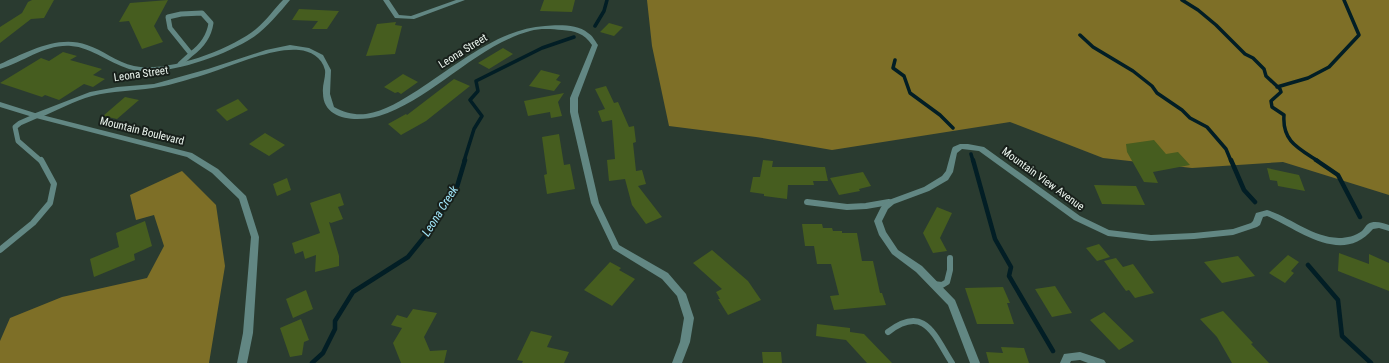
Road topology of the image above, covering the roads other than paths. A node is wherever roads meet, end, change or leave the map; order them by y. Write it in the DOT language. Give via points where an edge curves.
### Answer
graph roads {
  1 [pos="286,0"];
  2 [pos="386,0"];
  3 [pos="462,0"];
  4 [pos="191,54"];
  5 [pos="180,64"];
  6 [pos="0,67"];
  7 [pos="0,104"];
  8 [pos="36,116"];
  9 [pos="807,202"];
  10 [pos="889,202"];
  11 [pos="1389,228"];
  12 [pos="0,250"];
  13 [pos="950,258"];
  14 [pos="933,284"];
  15 [pos="888,332"];
  16 [pos="242,363"];
  17 [pos="677,363"];
  18 [pos="952,363"];
  19 [pos="975,363"];
  20 [pos="1065,363"];
  21 [pos="1101,363"];
  1 -- 5 [label="street" via="259,30 243,41 204,58"];
  2 -- 3 [label="street" via="397,17 412,18"];
  4 -- 4 [label="lane" via="170,28 168,17 173,14 202,13 211,23 210,32"];
  4 -- 5 [label="lane"];
  5 -- 6 [label="street" via="141,69 120,64 81,45 63,44 42,49"];
  7 -- 8 [label="street, Mountain Boulevard"];
  8 -- 12 [label="lane" via="15,127 16,136 18,141 40,159 54,184 50,203 33,223"];
  8 -- 16 [label="street, Mountain Boulevard" via="189,155 215,171 243,198 255,237 248,333"];
  8 -- 17 [label="street, Leona Street" via="90,94 161,84 210,71 268,51 290,47 307,49 322,56 328,70 326,94 331,108 347,116 365,117 386,112 494,45 527,30 554,27 576,29 589,34 595,45 574,98 574,112 595,203 616,247 665,276 681,294 689,318 685,342"];
  9 -- 10 [label="lane" via="847,207"];
  10 -- 11 [label="street, Mountain View Avenue" via="926,190 945,178 956,148 970,145 981,149 1077,218 1108,234 1151,238 1233,232 1254,225 1259,215 1267,213 1319,238 1333,240 1347,241 1359,238 1366,234 1371,226"];
  10 -- 14 [label="street" via="878,221 882,233 895,252 919,269"];
  13 -- 14 [label="lane" via="947,282 942,285"];
  14 -- 19 [label="street" via="952,303"];
  15 -- 18 [label="lane" via="900,323 914,320 928,326"];
  20 -- 21 [label="street" via="1066,356 1080,356"];
}
